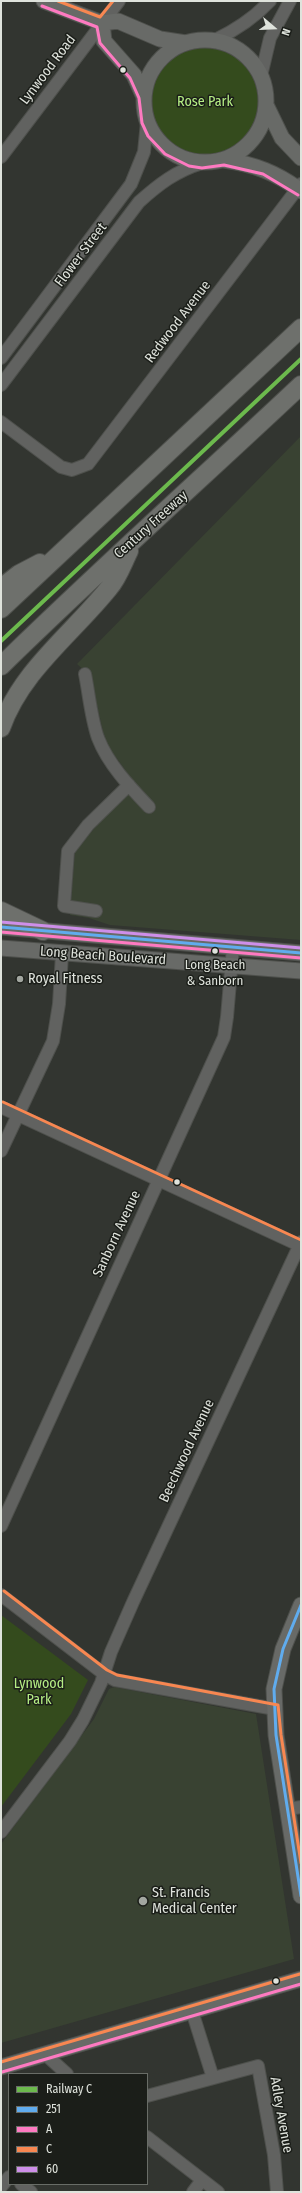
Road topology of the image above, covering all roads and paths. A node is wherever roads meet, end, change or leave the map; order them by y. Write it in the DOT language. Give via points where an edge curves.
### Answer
graph roads {
  1 [pos="44,1"];
  2 [pos="119,1"];
  3 [pos="270,1"];
  4 [pos="290,1"];
  5 [pos="102,23"];
  6 [pos="215,40"];
  7 [pos="186,43"];
  8 [pos="261,76"];
  9 [pos="144,97"];
  10 [pos="267,107"];
  11 [pos="147,122"];
  12 [pos="1,157"];
  13 [pos="301,158"];
  14 [pos="224,160"];
  15 [pos="202,163"];
  16 [pos="300,188"];
  17 [pos="72,263"];
  18 [pos="85,273"];
  19 [pos="301,328"];
  20 [pos="1,358"];
  21 [pos="1,385"];
  22 [pos="301,385"];
  23 [pos="1,422"];
  24 [pos="134,542"];
  25 [pos="60,552"];
  26 [pos="1,588"];
  27 [pos="1,609"];
  28 [pos="1,666"];
  29 [pos="85,674"];
  30 [pos="1,728"];
  31 [pos="129,785"];
  32 [pos="149,807"];
  33 [pos="1,911"];
  34 [pos="96,911"];
  35 [pos="1,927"];
  36 [pos="43,931"];
  37 [pos="233,947"];
  38 [pos="1,948"];
  39 [pos="301,953"];
  40 [pos="62,954"];
  41 [pos="232,964"];
  42 [pos="301,971"];
  43 [pos="1,1107"];
  44 [pos="18,1114"];
  45 [pos="1,1151"];
  46 [pos="158,1180"];
  47 [pos="300,1245"];
  48 [pos="1,1526"];
  49 [pos="1,1595"];
  50 [pos="301,1605"];
  51 [pos="104,1674"];
  52 [pos="275,1709"];
  53 [pos="295,1808"];
  54 [pos="1,1832"];
  55 [pos="301,1896"];
  56 [pos="301,1979"];
  57 [pos="192,2011"];
  58 [pos="46,2055"];
  59 [pos="1,2067"];
  60 [pos="67,2073"];
  61 [pos="213,2078"];
  62 [pos="148,2096"];
  63 [pos="148,2138"];
  64 [pos="8,2177"];
  65 [pos="202,2180"];
  66 [pos="22,2185"];
  67 [pos="1,2187"];
  68 [pos="31,2192"];
  69 [pos="193,2192"];
  70 [pos="218,2192"];
  71 [pos="277,2192"];
  1 -- 5 [label="main road"];
  2 -- 5 [label="street, Lynwood Road"];
  3 -- 6 [label="street" via="248,21"];
  4 -- 8 [label="street" via="272,32"];
  5 -- 7 [label="main road" via="118,21 160,39"];
  5 -- 9 [label="main road" via="104,41 134,75"];
  5 -- 12 [label="street, Lynwood Road"];
  6 -- 7 [label="main road"];
  6 -- 8 [label="main road" via="236,48"];
  7 -- 9 [label="main road" via="170,51 157,63 147,83"];
  8 -- 10 [label="main road"];
  9 -- 11 [label="main road"];
  10 -- 13 [label="main road" via="282,138"];
  10 -- 14 [label="main road" via="264,120 253,139 236,154"];
  11 -- 15 [label="main road" via="152,134 168,150 178,157"];
  11 -- 17 [label="street, Flower Street" via="147,142 133,179"];
  14 -- 15 [label="main road"];
  14 -- 16 [label="main road" via="265,169"];
  15 -- 18 [label="street, Flower Street" via="162,181 139,202"];
  16 -- 23 [label="street, Redwood Avenue" via="92,460 83,467 72,470 58,465"];
  17 -- 18 [label="street"];
  17 -- 20 [label="street, Flower Street"];
  18 -- 21 [label="street, Flower Street"];
  19 -- 25 [label="highway"];
  22 -- 24 [label="highway, Century Freeway"];
  24 -- 28 [label="highway, Century Freeway" via="95,575"];
  24 -- 30 [label="highway" via="110,587 39,664 16,697"];
  25 -- 26 [label="highway" via="19,574"];
  25 -- 27 [label="highway"];
  29 -- 31 [label="street" via="98,738 112,763"];
  31 -- 32 [label="street"];
  31 -- 34 [label="street" via="88,825 68,851 64,906"];
  33 -- 36 [label="highway"];
  35 -- 36 [label="main road, Long Beach Boulevard"];
  36 -- 37 [label="main road, Long Beach Boulevard"];
  37 -- 39 [label="main road, Long Beach Boulevard"];
  37 -- 41 [label="street, Sanborn Avenue"];
  38 -- 40 [label="main road, Long Beach Boulevard"];
  40 -- 41 [label="main road, Long Beach Boulevard"];
  40 -- 44 [label="street" via="59,1004 53,1041"];
  41 -- 42 [label="main road, Long Beach Boulevard"];
  41 -- 46 [label="street, Sanborn Avenue" via="224,1037"];
  43 -- 44 [label="street"];
  44 -- 45 [label="street"];
  44 -- 46 [label="street"];
  46 -- 47 [label="street"];
  46 -- 48 [label="street, Sanborn Avenue"];
  47 -- 51 [label="street, Beechwood Avenue" via="111,1652"];
  49 -- 51 [label="street"];
  50 -- 52 [label="main road" via="283,1649 274,1689"];
  51 -- 52 [label="street" via="130,1683"];
  51 -- 54 [label="street, Beechwood Avenue" via="89,1708 70,1741"];
  52 -- 53 [label="main road" via="276,1735"];
  53 -- 55 [label="main road"];
  56 -- 57 [label="main road"];
  57 -- 58 [label="main road"];
  57 -- 61 [label="street"];
  58 -- 59 [label="main road"];
  58 -- 60 [label="street"];
  61 -- 62 [label="street"];
  61 -- 71 [label="street, Adley Avenue" via="258,2066 274,2155"];
  63 -- 65 [label="street"];
  64 -- 67 [label="street"];
  65 -- 69 [label="street"];
  65 -- 70 [label="street"];
  66 -- 68 [label="street"];
}
